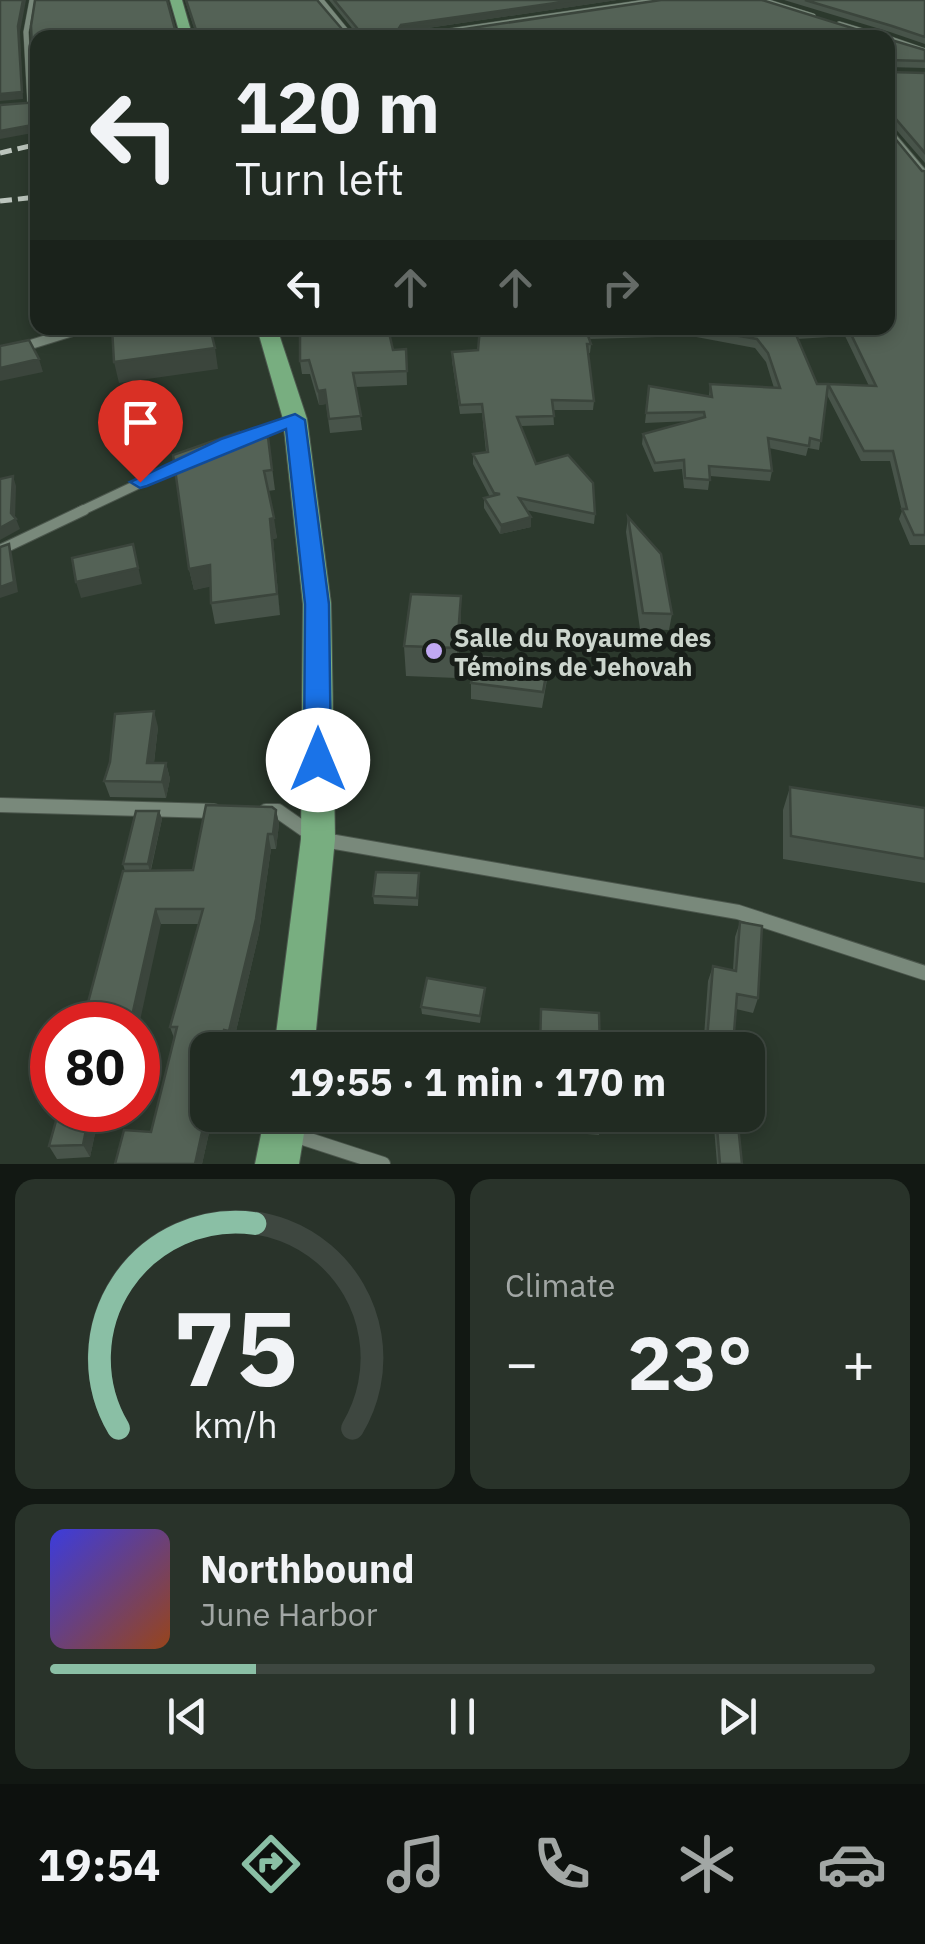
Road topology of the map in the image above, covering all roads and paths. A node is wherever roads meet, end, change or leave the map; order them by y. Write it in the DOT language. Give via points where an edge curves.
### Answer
graph roads {
  1 [pos="32,0"];
  2 [pos="176,0"];
  3 [pos="321,0"];
  4 [pos="622,0"];
  5 [pos="658,0"];
  6 [pos="762,0"];
  7 [pos="633,4"];
  8 [pos="185,30"];
  9 [pos="345,30"];
  10 [pos="456,30"];
  11 [pos="861,30"];
  12 [pos="895,41"];
  13 [pos="925,51"];
  14 [pos="30,68"];
  15 [pos="30,104"];
  16 [pos="15,106"];
  17 [pos="895,138"];
  18 [pos="925,174"];
  19 [pos="61,335"];
  20 [pos="269,335"];
  21 [pos="0,354"];
  22 [pos="295,420"];
  23 [pos="211,450"];
  24 [pos="194,458"];
  25 [pos="0,550"];
  26 [pos="0,806"];
  27 [pos="239,811"];
  28 [pos="259,811"];
  29 [pos="318,838"];
  30 [pos="925,973"];
  31 [pos="296,1032"];
  32 [pos="282,1137"];
  33 [pos="383,1164"];
  1 -- 14 [label="street" via="26,32"];
  2 -- 8 [label="highway"];
  3 -- 9 [label="street"];
  4 -- 7 [label="street"];
  5 -- 7 [label="street"];
  6 -- 11 [label="street"];
  7 -- 10 [label="street"];
  12 -- 13 [label="street"];
  15 -- 16 [label="street"];
  17 -- 18 [label="street"];
  19 -- 21 [label="street"];
  20 -- 22 [label="highway"];
  22 -- 23 [label="street"];
  22 -- 29 [label="highway" via="317,604"];
  24 -- 25 [label="street"];
  26 -- 27 [label="street"];
  28 -- 29 [label="street" via="278,811"];
  29 -- 30 [label="street" via="738,912"];
  29 -- 31 [label="highway"];
  32 -- 33 [label="street"];
}
